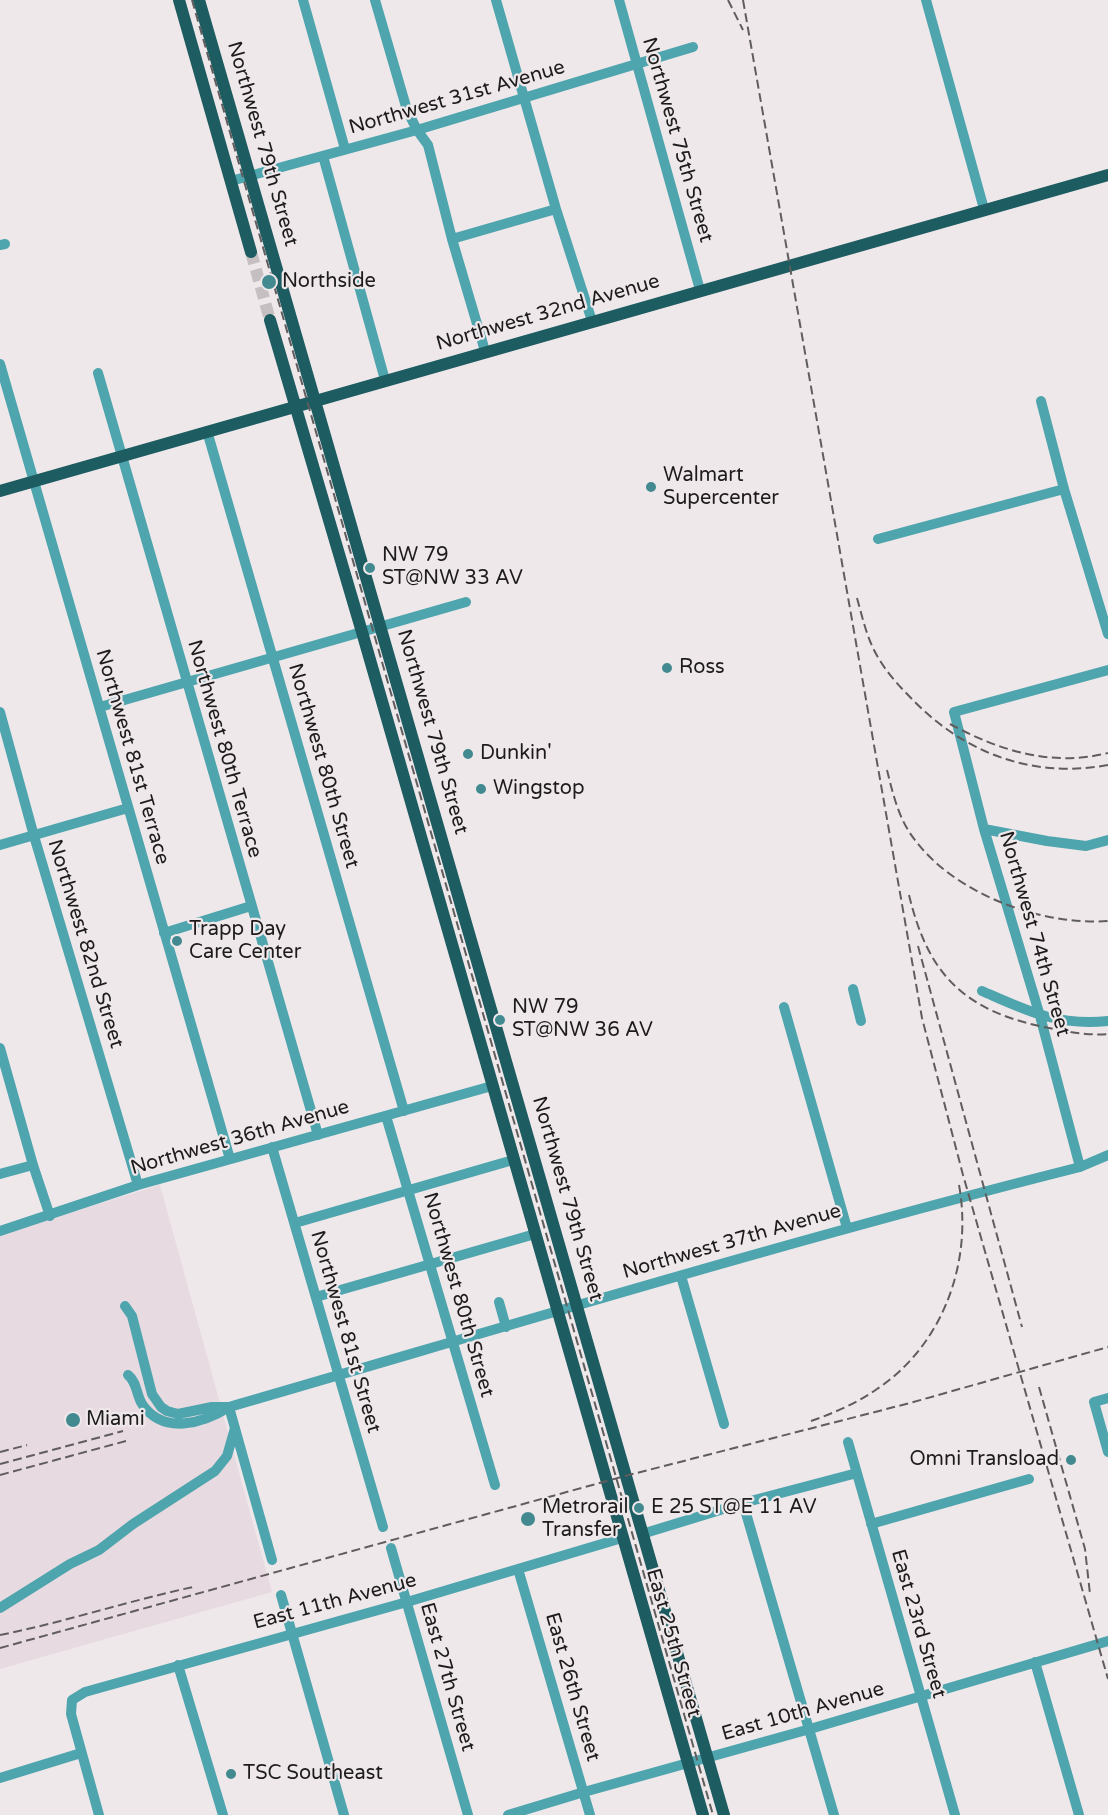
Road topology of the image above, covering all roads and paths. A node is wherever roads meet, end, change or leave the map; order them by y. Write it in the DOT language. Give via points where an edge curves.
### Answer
graph roads {
  1 [pos="178,0"];
  2 [pos="199,0"];
  3 [pos="303,0"];
  4 [pos="375,0"];
  5 [pos="496,0"];
  6 [pos="618,0"];
  7 [pos="926,0"];
  8 [pos="693,47"];
  9 [pos="216,59"];
  10 [pos="636,63"];
  11 [pos="197,65"];
  12 [pos="525,98"];
  13 [pos="417,130"];
  14 [pos="345,149"];
  15 [pos="323,156"];
  16 [pos="251,175"];
  17 [pos="1108,175"];
  18 [pos="231,181"];
  19 [pos="556,209"];
  20 [pos="984,209"];
  21 [pos="452,239"];
  22 [pos="251,252"];
  23 [pos="700,290"];
  24 [pos="270,320"];
  25 [pos="592,321"];
  26 [pos="485,351"];
  27 [pos="0,364"];
  28 [pos="98,373"];
  29 [pos="385,380"];
  30 [pos="314,400"];
  31 [pos="1041,401"];
  32 [pos="294,406"];
  33 [pos="207,431"];
  34 [pos="120,456"];
  35 [pos="34,481"];
  36 [pos="1064,489"];
  37 [pos="0,491"];
  38 [pos="878,539"];
  39 [pos="466,602"];
  40 [pos="381,627"];
  41 [pos="362,632"];
  42 [pos="1108,634"];
  43 [pos="273,657"];
  44 [pos="1108,670"];
  45 [pos="187,682"];
  46 [pos="100,707"];
  47 [pos="0,712"];
  48 [pos="128,808"];
  49 [pos="984,829"];
  50 [pos="34,836"];
  51 [pos="1108,840"];
  52 [pos="0,845"];
  53 [pos="251,906"];
  54 [pos="164,933"];
  55 [pos="853,989"];
  56 [pos="982,991"];
  57 [pos="784,1007"];
  58 [pos="1040,1016"];
  59 [pos="1108,1021"];
  60 [pos="861,1022"];
  61 [pos="0,1048"];
  62 [pos="492,1086"];
  63 [pos="404,1111"];
  64 [pos="386,1116"];
  65 [pos="318,1135"];
  66 [pos="272,1147"];
  67 [pos="1108,1155"];
  68 [pos="230,1159"];
  69 [pos="513,1160"];
  70 [pos="33,1165"];
  71 [pos="1080,1167"];
  72 [pos="0,1174"];
  73 [pos="138,1185"];
  74 [pos="408,1189"];
  75 [pos="50,1216"];
  76 [pos="295,1222"];
  77 [pos="847,1228"];
  78 [pos="0,1232"];
  79 [pos="536,1234"];
  80 [pos="431,1265"];
  81 [pos="681,1276"];
  82 [pos="316,1297"];
  83 [pos="499,1302"];
  84 [pos="125,1306"];
  85 [pos="578,1306"];
  86 [pos="558,1312"];
  87 [pos="506,1327"];
  88 [pos="453,1343"];
  89 [pos="128,1375"];
  90 [pos="339,1376"];
  91 [pos="1108,1398"];
  92 [pos="229,1407"];
  93 [pos="724,1424"];
  94 [pos="235,1428"];
  95 [pos="848,1442"];
  96 [pos="1108,1452"];
  97 [pos="857,1473"];
  98 [pos="1029,1479"];
  99 [pos="605,1481"];
  100 [pos="495,1485"];
  101 [pos="743,1503"];
  102 [pos="871,1524"];
  103 [pos="383,1527"];
  104 [pos="642,1534"];
  105 [pos="622,1538"];
  106 [pos="391,1548"];
  107 [pos="272,1560"];
  108 [pos="518,1569"];
  109 [pos="281,1595"];
  110 [pos="407,1602"];
  111 [pos="0,1608"];
  112 [pos="667,1621"];
  113 [pos="648,1626"];
  114 [pos="292,1633"];
  115 [pos="1108,1641"];
  116 [pos="1035,1662"];
  117 [pos="178,1665"];
  118 [pos="920,1697"];
  119 [pos="810,1729"];
  120 [pos="81,1753"];
  121 [pos="707,1758"];
  122 [pos="688,1763"];
  123 [pos="0,1778"];
  124 [pos="584,1792"];
  125 [pos="99,1815"];
  126 [pos="223,1815"];
  127 [pos="344,1815"];
  128 [pos="468,1815"];
  129 [pos="508,1815"];
  130 [pos="590,1815"];
  131 [pos="703,1815"];
  132 [pos="724,1815"];
  133 [pos="834,1815"];
  134 [pos="955,1815"];
  135 [pos="1079,1815"];
  1 -- 11 [label="main road, Northwest 79th Street"];
  2 -- 9 [label="main road, Northwest 79th Street"];
  3 -- 14 [label="street"];
  4 -- 13 [label="street" via="407,110"];
  5 -- 12 [label="street"];
  6 -- 10 [label="street, Northwest 75th Street"];
  7 -- 20 [label="street"];
  8 -- 10 [label="street, Northwest 31st Avenue"];
  9 -- 11 [label="street"];
  9 -- 16 [label="main road, Northwest 79th Street"];
  10 -- 12 [label="street, Northwest 31st Avenue"];
  10 -- 23 [label="street, Northwest 75th Street"];
  11 -- 18 [label="main road, Northwest 79th Street"];
  12 -- 13 [label="street, Northwest 31st Avenue"];
  12 -- 19 [label="street"];
  13 -- 14 [label="street, Northwest 31st Avenue"];
  13 -- 21 [label="street" via="428,145"];
  14 -- 15 [label="street, Northwest 31st Avenue"];
  15 -- 16 [label="street, Northwest 31st Avenue"];
  15 -- 29 [label="street"];
  16 -- 18 [label="street, Northwest 31st Avenue"];
  16 -- 30 [label="main road, Northwest 79th Street"];
  17 -- 20 [label="main road, Northwest 32nd Avenue"];
  18 -- 22 [label="main road, Northwest 79th Street"];
  19 -- 21 [label="street"];
  19 -- 25 [label="street"];
  20 -- 23 [label="main road, Northwest 32nd Avenue"];
  21 -- 26 [label="street"];
  23 -- 25 [label="main road, Northwest 32nd Avenue"];
  24 -- 32 [label="main road, Northwest 79th Street"];
  25 -- 26 [label="main road, Northwest 32nd Avenue"];
  26 -- 29 [label="main road, Northwest 32nd Avenue"];
  27 -- 35 [label="street, Northwest 81st Terrace"];
  28 -- 34 [label="street, Northwest 80th Terrace"];
  29 -- 30 [label="main road, Northwest 32nd Avenue"];
  30 -- 32 [label="main road, Northwest 32nd Avenue"];
  30 -- 40 [label="main road, Northwest 79th Street"];
  31 -- 36 [label="street"];
  32 -- 33 [label="main road, Northwest 32nd Avenue"];
  32 -- 41 [label="main road, Northwest 79th Street"];
  33 -- 34 [label="main road, Northwest 32nd Avenue"];
  33 -- 43 [label="street, Northwest 80th Street"];
  34 -- 35 [label="main road, Northwest 32nd Avenue"];
  34 -- 45 [label="street, Northwest 80th Terrace"];
  35 -- 37 [label="main road, Northwest 32nd Avenue"];
  35 -- 46 [label="street, Northwest 81st Terrace"];
  36 -- 38 [label="street"];
  36 -- 42 [label="street"];
  39 -- 40 [label="street"];
  40 -- 41 [label="street"];
  40 -- 85 [label="main road, Northwest 79th Street"];
  41 -- 43 [label="street"];
  41 -- 62 [label="main road, Northwest 79th Street"];
  43 -- 45 [label="street"];
  43 -- 63 [label="street, Northwest 80th Street"];
  44 -- 49 [label="street, Northwest 74th Street" via="954,712"];
  45 -- 46 [label="street"];
  45 -- 53 [label="street, Northwest 80th Terrace"];
  46 -- 48 [label="street, Northwest 81st Terrace"];
  47 -- 50 [label="street, Northwest 82nd Street"];
  48 -- 50 [label="street"];
  48 -- 54 [label="street, Northwest 81st Terrace"];
  49 -- 51 [label="street" via="1086,846"];
  49 -- 58 [label="street, Northwest 74th Street"];
  50 -- 52 [label="street"];
  50 -- 73 [label="street, Northwest 82nd Street"];
  53 -- 54 [label="street"];
  53 -- 65 [label="street, Northwest 80th Terrace"];
  54 -- 68 [label="street, Northwest 81st Terrace"];
  55 -- 60 [label="street"];
  56 -- 58 [label="street"];
  57 -- 77 [label="street"];
  58 -- 59 [label="street" via="1084,1023"];
  58 -- 71 [label="street, Northwest 74th Street"];
  61 -- 70 [label="street"];
  62 -- 63 [label="street, Northwest 36th Avenue"];
  62 -- 69 [label="main road, Northwest 79th Street"];
  63 -- 64 [label="street, Northwest 36th Avenue"];
  64 -- 65 [label="street, Northwest 36th Avenue"];
  64 -- 74 [label="street, Northwest 80th Street"];
  65 -- 66 [label="street, Northwest 36th Avenue"];
  66 -- 68 [label="street, Northwest 36th Avenue"];
  66 -- 76 [label="street, Northwest 81st Street"];
  67 -- 71 [label="street, Northwest 37th Avenue"];
  68 -- 73 [label="street, Northwest 36th Avenue"];
  69 -- 74 [label="street"];
  69 -- 79 [label="main road, Northwest 79th Street"];
  70 -- 72 [label="street"];
  70 -- 75 [label="street"];
  71 -- 77 [label="street, Northwest 37th Avenue"];
  73 -- 75 [label="street, Northwest 36th Avenue"];
  74 -- 76 [label="street"];
  74 -- 80 [label="street, Northwest 80th Street"];
  75 -- 78 [label="street, Northwest 36th Avenue"];
  76 -- 82 [label="street, Northwest 81st Street"];
  77 -- 81 [label="street, Northwest 37th Avenue"];
  79 -- 80 [label="street"];
  79 -- 86 [label="main road, Northwest 79th Street"];
  80 -- 82 [label="street"];
  80 -- 88 [label="street, Northwest 80th Street"];
  81 -- 85 [label="street, Northwest 37th Avenue"];
  81 -- 93 [label="street"];
  82 -- 90 [label="street, Northwest 81st Street"];
  83 -- 87 [label="street"];
  84 -- 92 [label="street, Northwest 37th Avenue" via="132,1316 152,1394 161,1407 178,1414"];
  85 -- 86 [label="street, Northwest 37th Avenue"];
  85 -- 104 [label="main road, Northwest 79th Street"];
  86 -- 87 [label="street, Northwest 37th Avenue"];
  86 -- 99 [label="main road, Northwest 79th Street"];
  87 -- 88 [label="street, Northwest 37th Avenue"];
  88 -- 90 [label="street, Northwest 37th Avenue"];
  88 -- 100 [label="street, Northwest 80th Street"];
  89 -- 92 [label="street, Northwest 37th Avenue" via="145,1408 169,1423 185,1424 215,1417"];
  90 -- 92 [label="street, Northwest 37th Avenue"];
  90 -- 103 [label="street, Northwest 81st Street"];
  91 -- 96 [label="street" via="1094,1402"];
  92 -- 94 [label="street"];
  94 -- 107 [label="street"];
  94 -- 111 [label="street" via="224,1460 211,1474 99,1550"];
  95 -- 97 [label="street, East 23rd Street"];
  97 -- 101 [label="street"];
  97 -- 102 [label="street, East 23rd Street"];
  98 -- 102 [label="street"];
  99 -- 105 [label="main road, East 25th Street"];
  101 -- 104 [label="street"];
  101 -- 119 [label="street"];
  102 -- 118 [label="street, East 23rd Street"];
  104 -- 112 [label="main road, Northwest 79th Street"];
  105 -- 108 [label="street, East 11th Avenue"];
  105 -- 113 [label="main road, East 25th Street"];
  106 -- 110 [label="street, East 27th Street"];
  108 -- 110 [label="street, East 11th Avenue"];
  108 -- 124 [label="street, East 26th Street"];
  109 -- 114 [label="street"];
  110 -- 114 [label="street, East 11th Avenue"];
  110 -- 128 [label="street, East 27th Street"];
  112 -- 113 [label="main road"];
  112 -- 121 [label="main road, Northwest 79th Street"];
  113 -- 122 [label="main road, East 25th Street"];
  114 -- 117 [label="street, East 11th Avenue"];
  114 -- 127 [label="street"];
  115 -- 116 [label="street, East 10th Avenue"];
  116 -- 118 [label="street, East 10th Avenue"];
  116 -- 135 [label="street"];
  117 -- 120 [label="street, East 11th Avenue" via="85,1692 72,1700 71,1714"];
  117 -- 126 [label="street"];
  118 -- 119 [label="street, East 10th Avenue"];
  118 -- 134 [label="street, East 23rd Street"];
  119 -- 121 [label="street, East 10th Avenue"];
  119 -- 133 [label="street"];
  120 -- 123 [label="street"];
  120 -- 125 [label="street"];
  121 -- 122 [label="street, East 10th Avenue"];
  121 -- 132 [label="main road, Northwest 79th Street"];
  122 -- 124 [label="street, East 10th Avenue"];
  122 -- 131 [label="main road, East 25th Street"];
  124 -- 129 [label="street, East 10th Avenue"];
  124 -- 130 [label="street, East 26th Street"];
}
